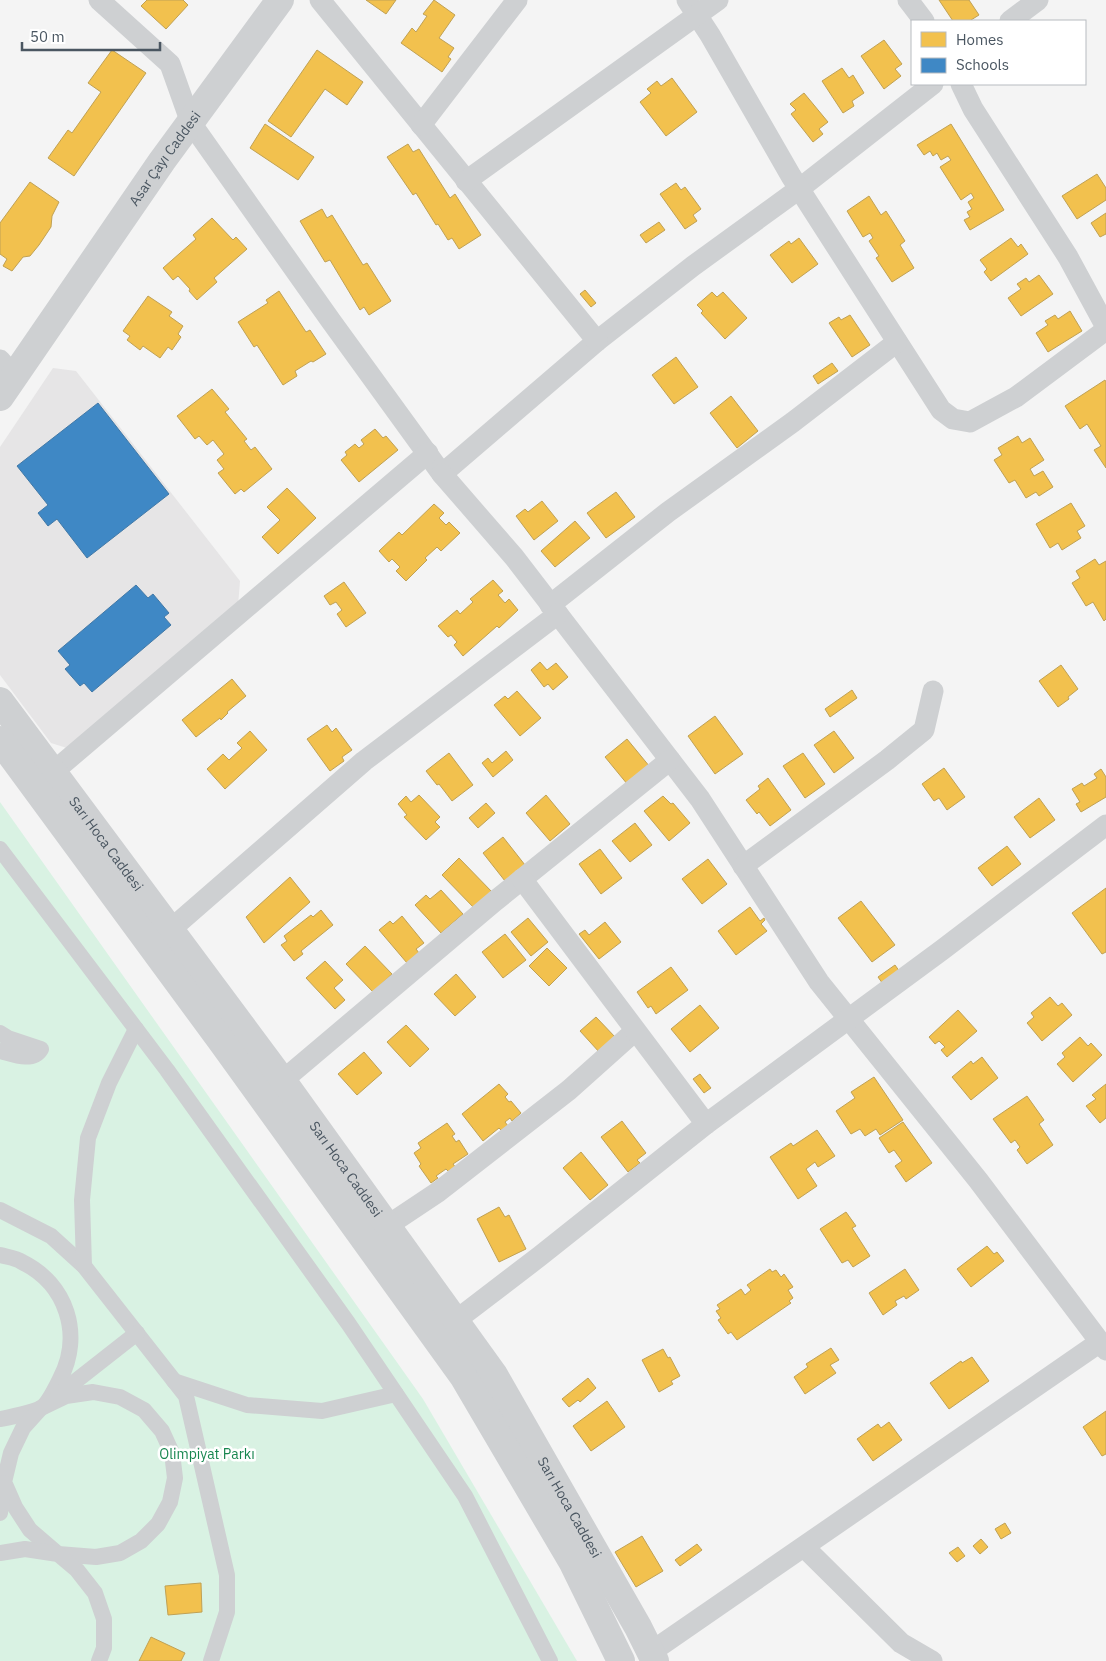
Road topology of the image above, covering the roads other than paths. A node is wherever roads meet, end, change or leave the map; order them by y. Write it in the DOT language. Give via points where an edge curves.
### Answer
graph roads {
  1 [pos="98,0"];
  2 [pos="280,0"];
  3 [pos="320,0"];
  4 [pos="517,0"];
  5 [pos="718,0"];
  6 [pos="908,0"];
  7 [pos="1038,0"];
  8 [pos="692,7"];
  9 [pos="923,20"];
  10 [pos="1011,20"];
  11 [pos="932,85"];
  12 [pos="961,85"];
  13 [pos="190,123"];
  14 [pos="421,125"];
  15 [pos="466,181"];
  16 [pos="799,189"];
  17 [pos="53,320"];
  18 [pos="1106,328"];
  19 [pos="597,341"];
  20 [pos="898,342"];
  21 [pos="2,366"];
  22 [pos="0,397"];
  23 [pos="428,454"];
  24 [pos="442,474"];
  25 [pos="554,610"];
  26 [pos="933,691"];
  27 [pos="0,701"];
  28 [pos="0,740"];
  29 [pos="670,760"];
  30 [pos="53,772"];
  31 [pos="1106,825"];
  32 [pos="0,849"];
  33 [pos="743,866"];
  34 [pos="522,879"];
  35 [pos="170,930"];
  36 [pos="848,1018"];
  37 [pos="136,1029"];
  38 [pos="635,1031"];
  39 [pos="0,1033"];
  40 [pos="0,1051"];
  41 [pos="282,1081"];
  42 [pos="706,1124"];
  43 [pos="0,1210"];
  44 [pos="387,1226"];
  45 [pos="0,1255"];
  46 [pos="84,1266"];
  47 [pos="455,1322"];
  48 [pos="137,1334"];
  49 [pos="1103,1346"];
  50 [pos="174,1381"];
  51 [pos="396,1394"];
  52 [pos="42,1408"];
  53 [pos="0,1419"];
  54 [pos="2,1477"];
  55 [pos="0,1513"];
  56 [pos="804,1547"];
  57 [pos="0,1552"];
  58 [pos="58,1554"];
  59 [pos="653,1657"];
  60 [pos="99,1661"];
  61 [pos="211,1661"];
  62 [pos="550,1661"];
  63 [pos="621,1661"];
  64 [pos="932,1661"];
  1 -- 13 [label="street" via="170,64"];
  2 -- 13 [label="street, Asar Çayı Caddesi"];
  3 -- 14 [label="street"];
  4 -- 14 [label="street"];
  5 -- 8 [label="street"];
  6 -- 9 [label="street"];
  7 -- 10 [label="street"];
  8 -- 15 [label="street"];
  8 -- 16 [label="street"];
  11 -- 16 [label="street"];
  12 -- 18 [label="street" via="973,109 1068,257"];
  13 -- 17 [label="street, Asar Çayı Caddesi"];
  13 -- 23 [label="street"];
  14 -- 15 [label="street"];
  15 -- 19 [label="street"];
  16 -- 19 [label="street"];
  16 -- 20 [label="street"];
  17 -- 21 [label="street"];
  17 -- 22 [label="street"];
  18 -- 20 [label="street" via="1016,397 970,422 953,419 941,410"];
  19 -- 24 [label="street"];
  20 -- 25 [label="street" via="668,512"];
  23 -- 24 [label="street"];
  23 -- 30 [label="street"];
  24 -- 25 [label="street" via="514,557"];
  25 -- 29 [label="street"];
  25 -- 35 [label="street" via="364,761"];
  26 -- 33 [label="street" via="924,730"];
  27 -- 30 [label="street, Sarı Hoca Caddesi"];
  28 -- 63 [label="street, Sarı Hoca Caddesi" via="464,1376 573,1563"];
  29 -- 33 [label="street" via="700,799"];
  29 -- 34 [label="street"];
  30 -- 35 [label="street, Sarı Hoca Caddesi"];
  31 -- 36 [label="street"];
  32 -- 37 [label="street"];
  33 -- 36 [label="street" via="819,982"];
  34 -- 38 [label="street"];
  34 -- 41 [label="street"];
  35 -- 41 [label="street, Sarı Hoca Caddesi"];
  36 -- 42 [label="street"];
  36 -- 49 [label="street" via="978,1180"];
  37 -- 46 [label="street" via="109,1083 88,1138 82,1200"];
  37 -- 51 [label="street"];
  38 -- 42 [label="street"];
  38 -- 44 [label="street" via="569,1090 438,1192"];
  39 -- 40 [label="street" via="40,1050 34,1056"];
  41 -- 44 [label="street, Sarı Hoca Caddesi"];
  42 -- 47 [label="street"];
  43 -- 46 [label="street" via="51,1236"];
  44 -- 47 [label="street, Sarı Hoca Caddesi"];
  45 -- 52 [label="street" via="21,1261 43,1275 60,1296 69,1320 71,1346 64,1371"];
  46 -- 48 [label="street"];
  47 -- 59 [label="street, Sarı Hoca Caddesi" via="494,1375"];
  48 -- 50 [label="street"];
  48 -- 52 [label="street"];
  49 -- 56 [label="street"];
  50 -- 51 [label="street" via="247,1405 322,1411"];
  50 -- 61 [label="street" via="186,1396 228,1574 227,1612"];
  51 -- 62 [label="street" via="465,1496"];
  52 -- 53 [label="street"];
  52 -- 54 [label="street" via="23,1428"];
  52 -- 58 [label="street" via="75,1394 93,1392 120,1397 144,1410 162,1431 172,1453 174,1470 170,1502 158,1524 142,1541 120,1552 96,1557"];
  54 -- 55 [label="street"];
  54 -- 58 [label="street" via="15,1507 30,1530"];
  56 -- 59 [label="street"];
  56 -- 64 [label="street" via="901,1643"];
  57 -- 58 [label="street" via="25,1550"];
  58 -- 60 [label="street" via="77,1570 95,1593 104,1619 104,1648"];
}
